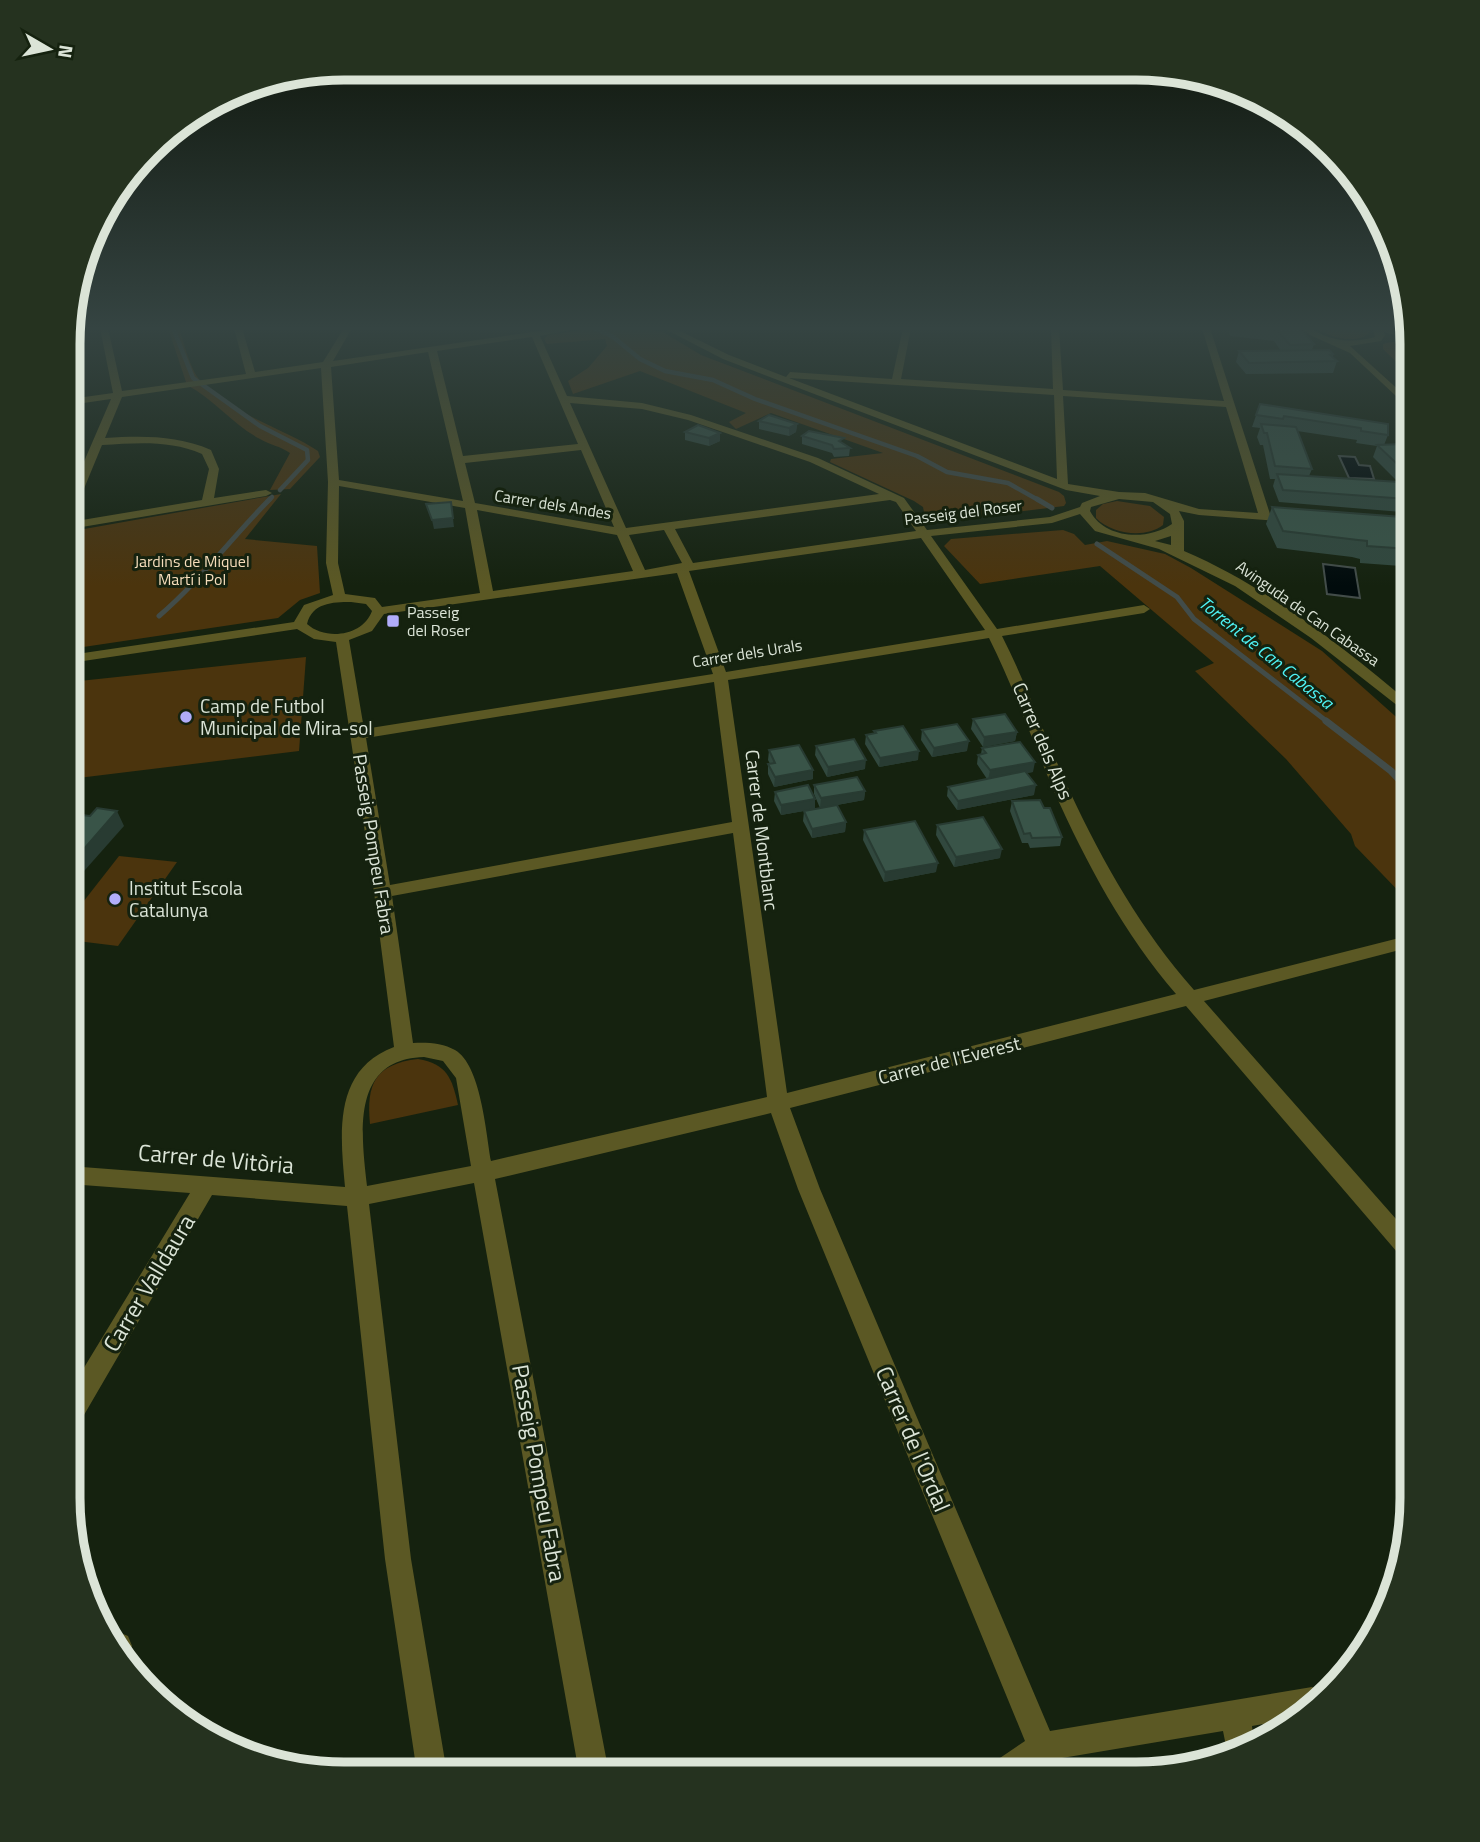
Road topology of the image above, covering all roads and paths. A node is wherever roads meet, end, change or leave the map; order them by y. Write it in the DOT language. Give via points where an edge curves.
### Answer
graph roads {
  1 [pos="110,414"];
  2 [pos="329,414"];
  3 [pos="448,414"];
  4 [pos="571,414"];
  5 [pos="675,414"];
  6 [pos="877,414"];
  7 [pos="1061,414"];
  8 [pos="1231,414"];
  9 [pos="98,442"];
  10 [pos="585,446"];
  11 [pos="459,460"];
  12 [pos="334,482"];
  13 [pos="80,484"];
  14 [pos="1067,486"];
  15 [pos="266,493"];
  16 [pos="1117,495"];
  17 [pos="892,496"];
  18 [pos="207,503"];
  19 [pos="1161,503"];
  20 [pos="470,506"];
  21 [pos="1085,507"];
  22 [pos="1199,512"];
  23 [pos="1265,517"];
  24 [pos="1052,520"];
  25 [pos="1305,520"];
  26 [pos="1177,523"];
  27 [pos="80,524"];
  28 [pos="1372,524"];
  29 [pos="1094,525"];
  30 [pos="668,526"];
  31 [pos="1400,526"];
  32 [pos="624,532"];
  33 [pos="924,534"];
  34 [pos="1129,537"];
  35 [pos="1178,551"];
  36 [pos="685,567"];
  37 [pos="640,573"];
  38 [pos="487,594"];
  39 [pos="340,598"];
  40 [pos="1144,609"];
  41 [pos="379,611"];
  42 [pos="300,625"];
  43 [pos="994,634"];
  44 [pos="342,637"];
  45 [pos="80,658"];
  46 [pos="720,675"];
  47 [pos="1400,703"];
  48 [pos="357,735"];
  49 [pos="740,826"];
  50 [pos="383,892"];
  51 [pos="1400,944"];
  52 [pos="1191,999"];
  53 [pos="404,1051"];
  54 [pos="778,1103"];
  55 [pos="485,1172"];
  56 [pos="80,1176"];
  57 [pos="207,1185"];
  58 [pos="358,1197"];
  59 [pos="1400,1239"];
  60 [pos="80,1398"];
  61 [pos="1301,1703"];
  62 [pos="1236,1715"];
  63 [pos="1239,1740"];
  64 [pos="1047,1760"];
  65 [pos="430,1762"];
  66 [pos="592,1762"];
  1 -- 9 [label="street"];
  2 -- 12 [label="street"];
  3 -- 11 [label="street"];
  4 -- 10 [label="street"];
  5 -- 17 [label="street, Carrer dels Alps" via="814,460"];
  6 -- 14 [label="street"];
  7 -- 14 [label="street"];
  8 -- 23 [label="street"];
  9 -- 13 [label="street"];
  9 -- 18 [label="street" via="163,440 207,452 214,469"];
  10 -- 11 [label="street"];
  10 -- 32 [label="street"];
  11 -- 20 [label="street"];
  12 -- 20 [label="street, Carrer dels Andes"];
  12 -- 39 [label="street" via="331,563"];
  14 -- 16 [label="street"];
  14 -- 21 [label="street"];
  15 -- 18 [label="street"];
  16 -- 19 [label="street"];
  16 -- 21 [label="street, Passeig del Roser" via="1099,498"];
  17 -- 30 [label="street, Carrer dels Andes"];
  17 -- 33 [label="street, Carrer dels Alps" via="900,500"];
  18 -- 27 [label="street"];
  19 -- 22 [label="street"];
  19 -- 26 [label="street" via="1175,513"];
  20 -- 32 [label="street, Carrer dels Andes"];
  20 -- 38 [label="street"];
  21 -- 24 [label="street, Passeig del Roser"];
  21 -- 29 [label="street" via="1086,518"];
  22 -- 23 [label="street"];
  22 -- 26 [label="street"];
  23 -- 25 [label="street"];
  24 -- 29 [label="street, Passeig del Roser"];
  24 -- 33 [label="street, Passeig del Roser"];
  26 -- 34 [label="street" via="1166,534"];
  26 -- 35 [label="street"];
  28 -- 31 [label="street"];
  29 -- 34 [label="street, Passeig del Roser"];
  30 -- 32 [label="street, Carrer dels Andes"];
  30 -- 36 [label="street, Carrer de Montblanc"];
  32 -- 37 [label="street"];
  33 -- 36 [label="street, Passeig del Roser"];
  33 -- 43 [label="street, Carrer dels Alps"];
  34 -- 35 [label="street, Avinguda de Can Cabassa"];
  35 -- 47 [label="street, Avinguda de Can Cabassa" via="1337,651"];
  36 -- 37 [label="street, Passeig del Roser"];
  36 -- 46 [label="street, Carrer de Montblanc"];
  37 -- 38 [label="street, Passeig del Roser"];
  38 -- 41 [label="street, Passeig del Roser"];
  39 -- 41 [label="street" via="370,601"];
  39 -- 42 [label="street" via="310,608"];
  40 -- 43 [label="street, Carrer dels Urals"];
  41 -- 44 [label="street" via="370,626"];
  42 -- 44 [label="street" via="320,637"];
  42 -- 45 [label="street"];
  43 -- 46 [label="street, Carrer dels Urals"];
  43 -- 52 [label="street, Carrer dels Alps" via="1108,884 1163,967"];
  44 -- 48 [label="street, Passeig Pompeu Fabra"];
  46 -- 48 [label="street, Carrer dels Urals"];
  46 -- 49 [label="street, Carrer de Montblanc"];
  48 -- 50 [label="street, Passeig Pompeu Fabra"];
  49 -- 50 [label="street"];
  49 -- 54 [label="street, Carrer de Montblanc"];
  50 -- 53 [label="street, Passeig Pompeu Fabra"];
  51 -- 52 [label="street, Carrer de l'Everest"];
  52 -- 54 [label="street, Carrer de l'Everest"];
  52 -- 59 [label="street, Carrer dels Alps"];
  53 -- 55 [label="street, Passeig Pompeu Fabra" via="440,1052 459,1066"];
  53 -- 58 [label="street" via="389,1056 368,1074 355,1101"];
  54 -- 55 [label="street, Carrer de l'Everest"];
  54 -- 64 [label="street, Carrer de l'Ordal" via="809,1189"];
  55 -- 58 [label="street"];
  55 -- 66 [label="street, Passeig Pompeu Fabra"];
  56 -- 57 [label="street, Carrer de Vitòria"];
  57 -- 58 [label="street, Carrer de Vitòria"];
  57 -- 60 [label="street, Carrer Valldaura"];
  58 -- 65 [label="street" via="398,1560"];
  61 -- 62 [label="street"];
  62 -- 63 [label="street"];
  62 -- 64 [label="street"];
}
